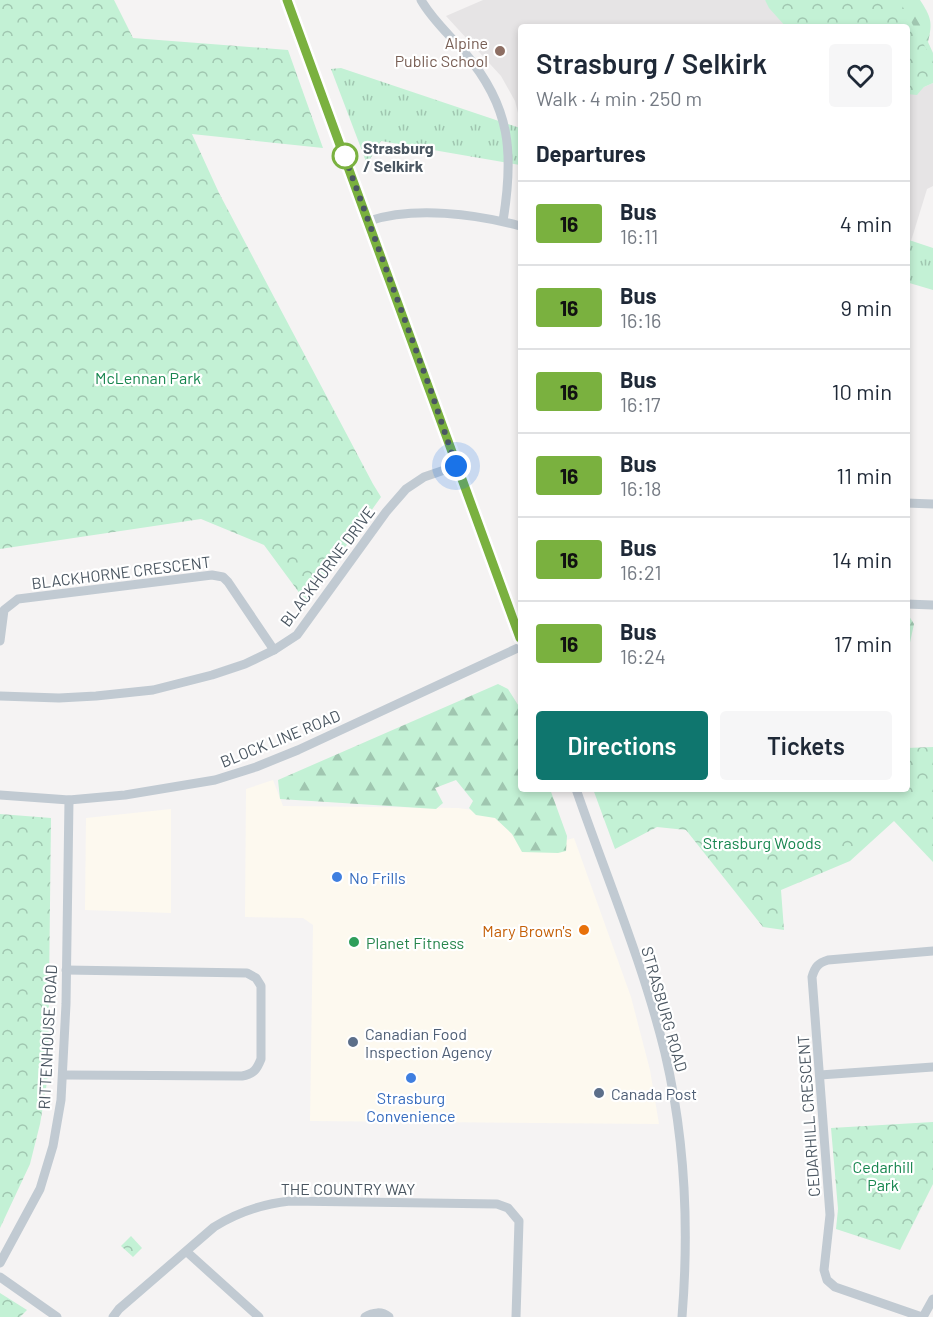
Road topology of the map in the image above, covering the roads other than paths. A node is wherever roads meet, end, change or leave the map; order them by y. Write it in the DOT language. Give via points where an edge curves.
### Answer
graph roads {
  1 [pos="287,0"];
  2 [pos="421,0"];
  3 [pos="369,221"];
  4 [pos="503,221"];
  5 [pos="518,225"];
  6 [pos="456,466"];
  7 [pos="910,503"];
  8 [pos="933,504"];
  9 [pos="910,604"];
  10 [pos="933,605"];
  11 [pos="518,633"];
  12 [pos="0,641"];
  13 [pos="518,648"];
  14 [pos="274,650"];
  15 [pos="0,696"];
  16 [pos="577,792"];
  17 [pos="0,795"];
  18 [pos="69,800"];
  19 [pos="933,951"];
  20 [pos="66,970"];
  21 [pos="933,1067"];
  22 [pos="64,1075"];
  23 [pos="820,1075"];
  24 [pos="187,1252"];
  25 [pos="0,1263"];
  26 [pos="0,1277"];
  27 [pos="933,1299"];
  28 [pos="57,1317"];
  29 [pos="113,1317"];
  30 [pos="259,1317"];
  31 [pos="365,1317"];
  32 [pos="389,1317"];
  33 [pos="516,1317"];
  34 [pos="682,1317"];
  35 [pos="923,1317"];
  1 -- 3 [label="street"];
  2 -- 4 [label="street" via="435,22 483,74 497,104 509,157"];
  3 -- 4 [label="street" via="417,212"];
  3 -- 6 [label="street"];
  4 -- 5 [label="street"];
  6 -- 11 [label="street"];
  6 -- 14 [label="street, BLACKHORNE DRIVE" via="424,477 406,489 297,635"];
  7 -- 8 [label="street"];
  9 -- 10 [label="street"];
  12 -- 14 [label="street, BLACKHORNE CRESCENT" via="4,610 18,599 212,575 228,582"];
  13 -- 18 [label="street, BLOCK LINE ROAD" via="256,767 215,780"];
  14 -- 15 [label="street, BLACKHORNE DRIVE" via="212,675 153,690 68,698"];
  16 -- 34 [label="street, STRASBURG ROAD" via="665,1054 683,1181"];
  17 -- 18 [label="street, BLOCK LINE ROAD"];
  18 -- 20 [label="street, RITTENHOUSE ROAD"];
  19 -- 23 [label="street, CEDARHILL CRESCENT" via="819,963 814,968"];
  20 -- 22 [label="street, RITTENHOUSE ROAD"];
  20 -- 22 [label="street" via="247,973 261,986 261,1059 257,1069 242,1076"];
  21 -- 23 [label="street"];
  22 -- 25 [label="street, RITTENHOUSE ROAD" via="40,1189"];
  23 -- 35 [label="street, CEDARHILL CRESCENT" via="830,1215 824,1270 827,1280 835,1287"];
  24 -- 29 [label="street, THE COUNTRY WAY"];
  24 -- 30 [label="street"];
  24 -- 33 [label="street, THE COUNTRY WAY" via="231,1216 270,1203 497,1204 508,1208 519,1221"];
  26 -- 28 [label="street"];
  27 -- 35 [label="street"];
  31 -- 32 [label="street" via="380,1313"];
}
